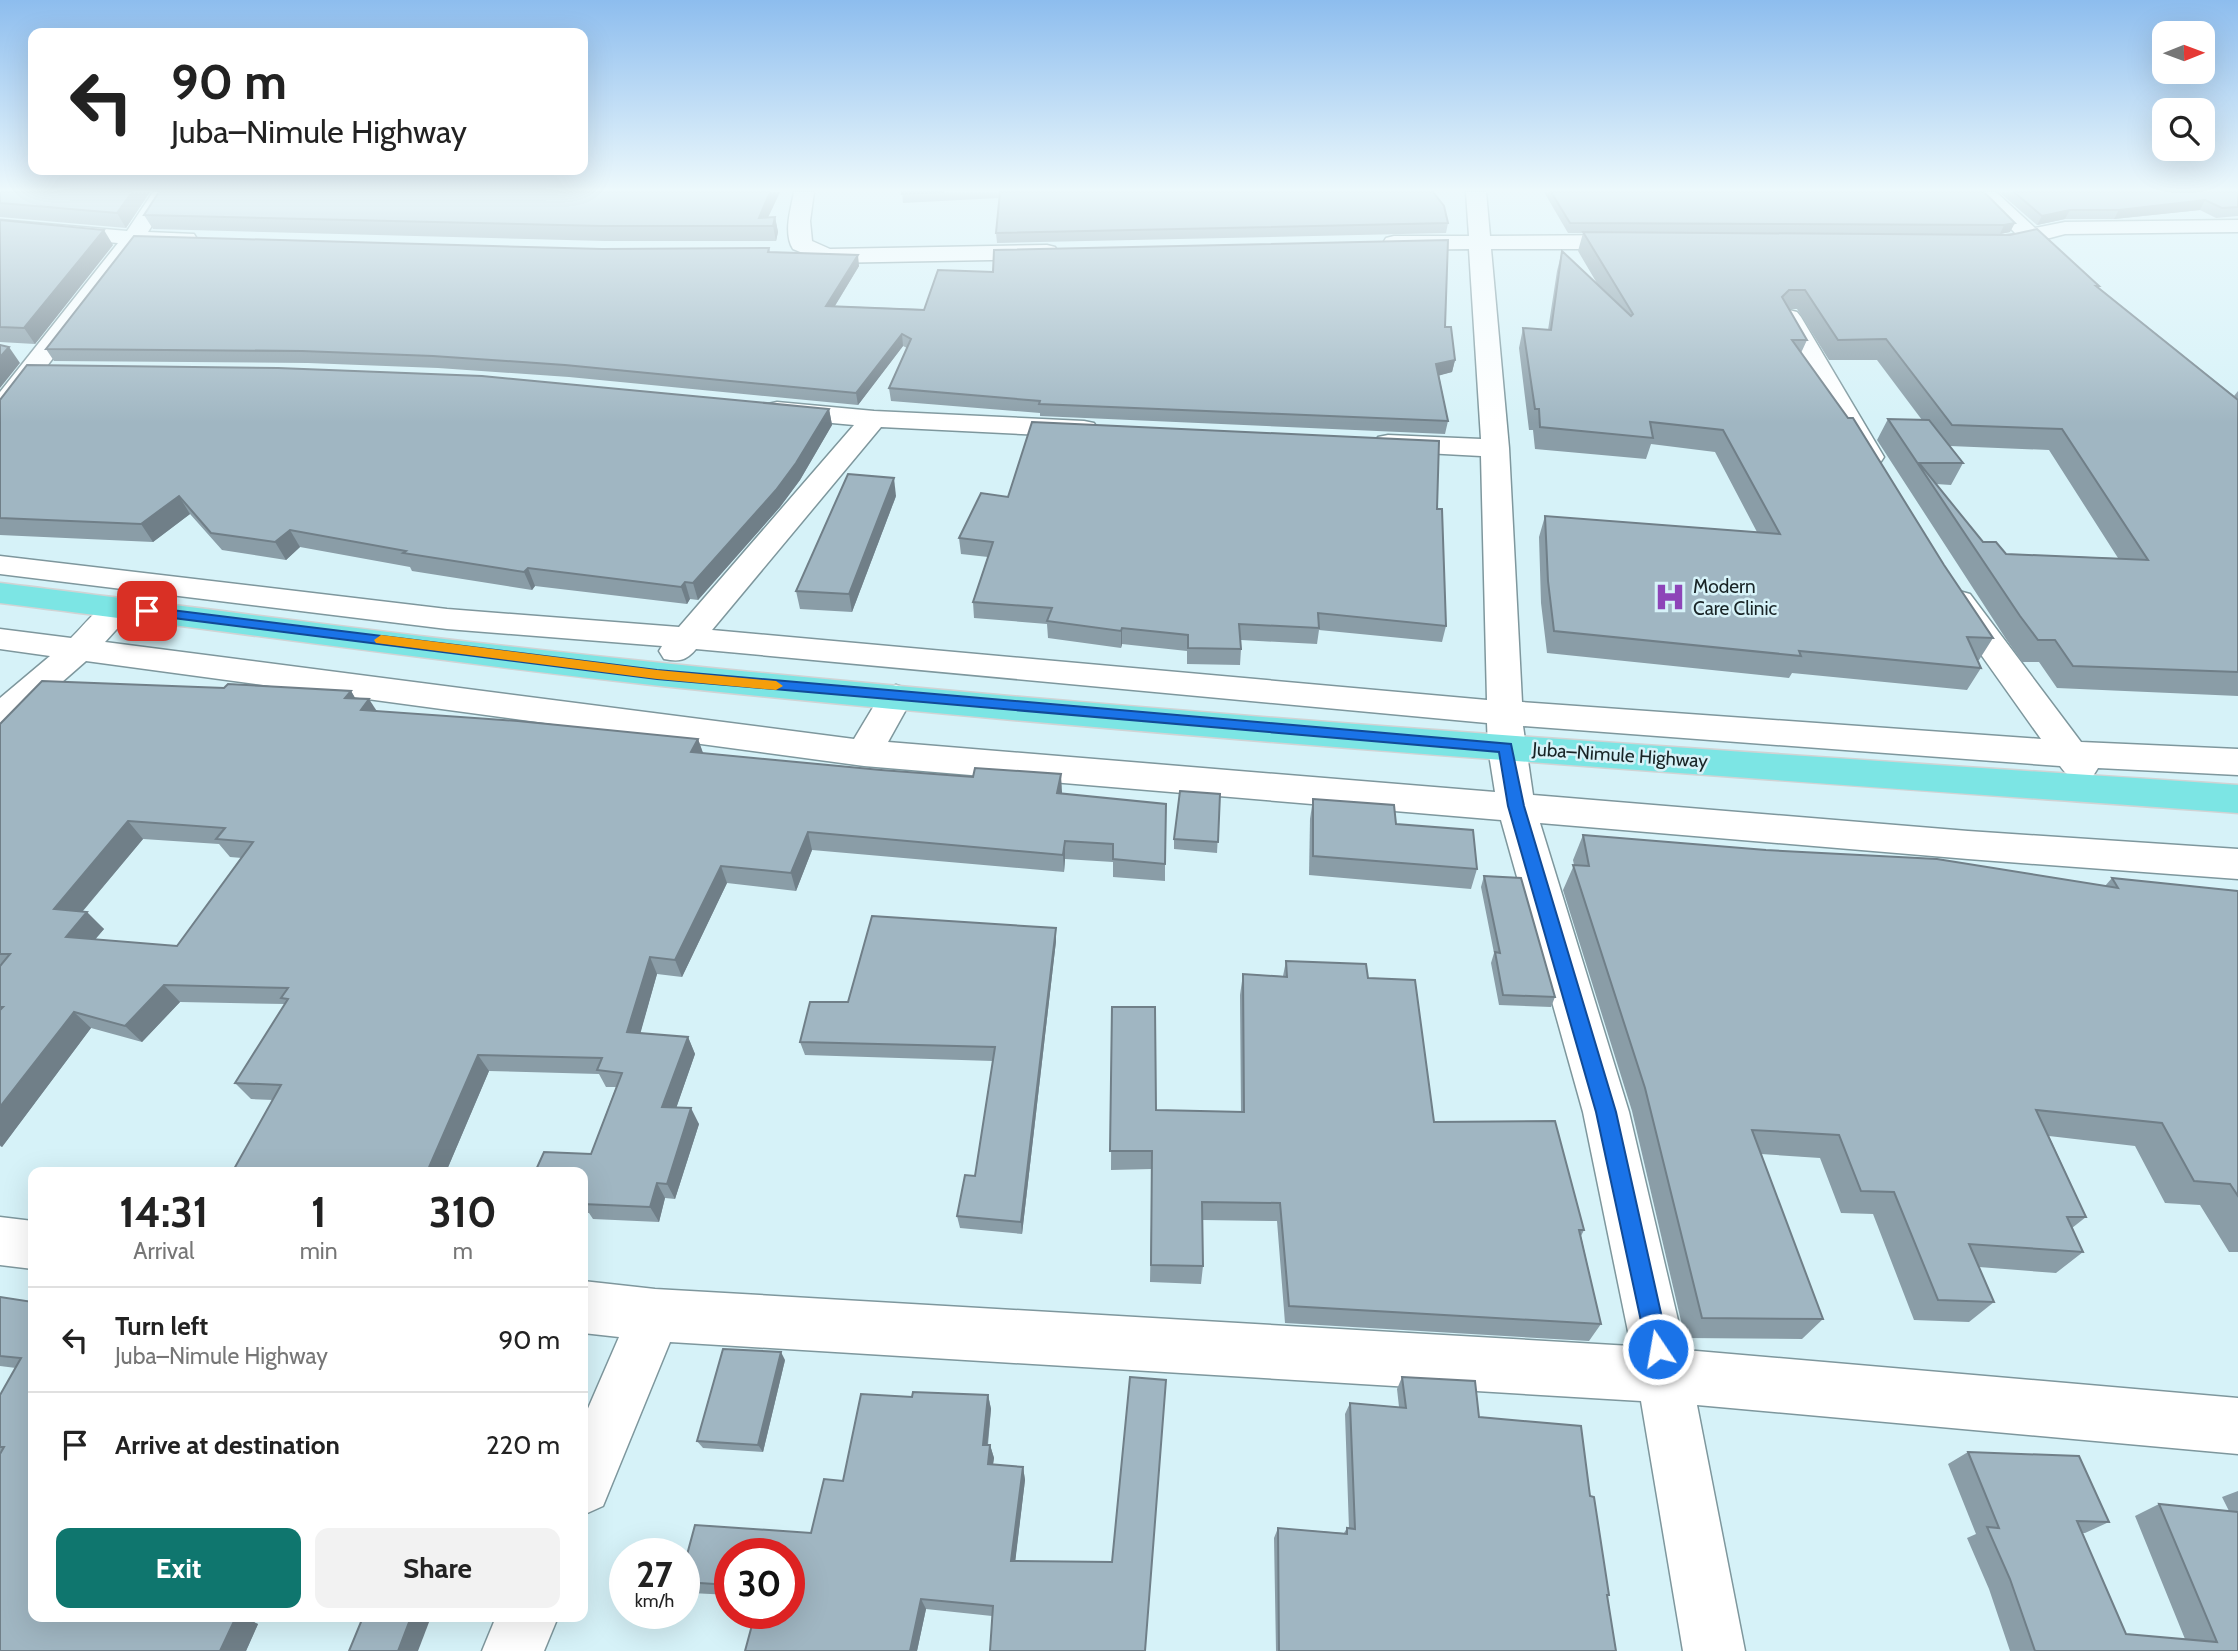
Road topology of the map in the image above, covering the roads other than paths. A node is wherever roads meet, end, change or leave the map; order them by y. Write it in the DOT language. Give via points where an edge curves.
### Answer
graph roads {
  1 [pos="108,269"];
  2 [pos="1482,269"];
  3 [pos="1789,317"];
  4 [pos="750,407"];
  5 [pos="0,410"];
  6 [pos="874,419"];
  7 [pos="1109,430"];
  8 [pos="1357,442"];
  9 [pos="1495,448"];
  10 [pos="1883,479"];
  11 [pos="0,565"];
  12 [pos="1942,576"];
  13 [pos="0,593"];
  14 [pos="120,608"];
  15 [pos="688,638"];
  16 [pos="0,639"];
  17 [pos="79,649"];
  18 [pos="657,674"];
  19 [pos="896,697"];
  20 [pos="0,718"];
  21 [pos="1505,730"];
  22 [pos="864,753"];
  23 [pos="2070,754"];
  24 [pos="2238,762"];
  25 [pos="2097,787"];
  26 [pos="2238,799"];
  27 [pos="1516,806"];
  28 [pos="2238,864"];
  29 [pos="0,1241"];
  30 [pos="28,1244"];
  31 [pos="588,1308"];
  32 [pos="654,1315"];
  33 [pos="1664,1375"];
  34 [pos="2238,1426"];
  35 [pos="588,1474"];
  36 [pos="525,1622"];
  37 [pos="513,1651"];
  38 [pos="1714,1651"];
  1 -- 5 [label="street"];
  2 -- 9 [label="street"];
  3 -- 10 [label="street"];
  4 -- 6 [label="street"];
  6 -- 7 [label="street"];
  6 -- 15 [label="street"];
  8 -- 9 [label="street"];
  9 -- 21 [label="street"];
  11 -- 15 [label="street" via="447,619"];
  12 -- 23 [label="street"];
  13 -- 14 [label="main road, Juba–Nimule Highway"];
  14 -- 17 [label="street"];
  14 -- 18 [label="main road, Juba–Nimule Highway"];
  15 -- 18 [label="street"];
  15 -- 21 [label="street"];
  16 -- 17 [label="street"];
  17 -- 20 [label="street"];
  17 -- 22 [label="street"];
  18 -- 19 [label="main road, Juba–Nimule Highway"];
  19 -- 21 [label="main road, Juba–Nimule Highway"];
  19 -- 22 [label="street"];
  21 -- 23 [label="street"];
  21 -- 25 [label="main road, Juba–Nimule Highway"];
  21 -- 27 [label="street"];
  22 -- 27 [label="street"];
  23 -- 24 [label="street"];
  23 -- 25 [label="street"];
  25 -- 26 [label="main road, Juba–Nimule Highway"];
  27 -- 28 [label="street"];
  27 -- 33 [label="street" via="1606,1112"];
  29 -- 30 [label="street"];
  31 -- 32 [label="street"];
  32 -- 33 [label="street"];
  32 -- 35 [label="street"];
  33 -- 34 [label="street"];
  33 -- 38 [label="street"];
  36 -- 37 [label="street"];
}
